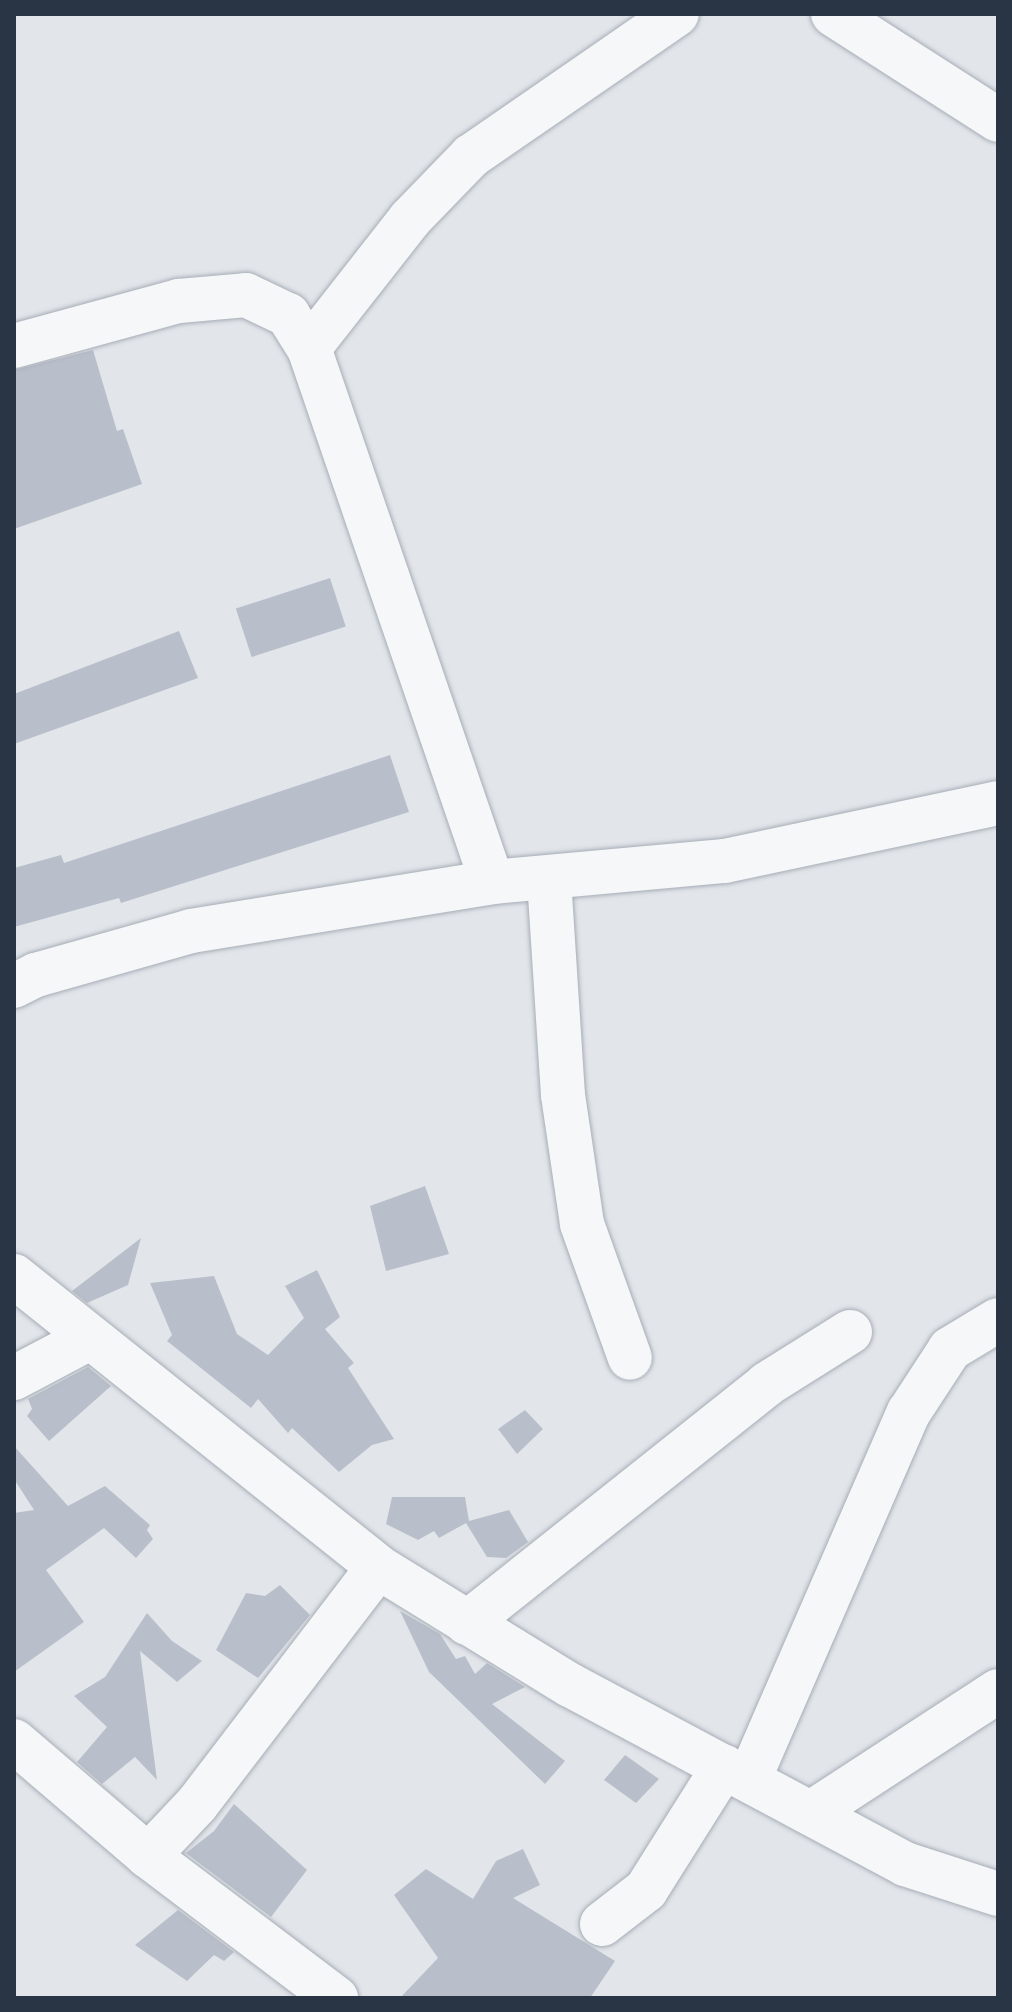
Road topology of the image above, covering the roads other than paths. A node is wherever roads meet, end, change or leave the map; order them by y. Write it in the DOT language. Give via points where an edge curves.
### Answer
graph roads {
  1 [pos="677,14"];
  2 [pos="833,14"];
  3 [pos="998,120"];
  4 [pos="14,346"];
  5 [pos="309,348"];
  6 [pos="998,803"];
  7 [pos="549,879"];
  8 [pos="492,882"];
  9 [pos="14,986"];
  10 [pos="14,1276"];
  11 [pos="998,1320"];
  12 [pos="850,1332"];
  13 [pos="90,1338"];
  14 [pos="630,1358"];
  15 [pos="14,1378"];
  16 [pos="378,1567"];
  17 [pos="467,1623"];
  18 [pos="998,1691"];
  19 [pos="14,1741"];
  20 [pos="737,1772"];
  21 [pos="811,1813"];
  22 [pos="148,1856"];
  23 [pos="998,1894"];
  24 [pos="602,1924"];
  25 [pos="336,1998"];
  1 -- 5 [label="street" via="471,156 410,219"];
  2 -- 3 [label="street"];
  4 -- 5 [label="street" via="179,301 246,295 288,315"];
  5 -- 8 [label="street"];
  6 -- 7 [label="street" via="725,861"];
  7 -- 8 [label="street"];
  7 -- 14 [label="street" via="563,1095 582,1224"];
  8 -- 9 [label="street" via="191,931"];
  10 -- 13 [label="street"];
  11 -- 20 [label="street" via="950,1349 909,1412"];
  12 -- 17 [label="street" via="767,1384"];
  13 -- 15 [label="street"];
  13 -- 16 [label="street"];
  16 -- 17 [label="street"];
  16 -- 22 [label="street" via="197,1804"];
  17 -- 20 [label="street" via="570,1685"];
  18 -- 21 [label="street"];
  19 -- 22 [label="street"];
  20 -- 21 [label="street"];
  20 -- 24 [label="street" via="646,1890"];
  21 -- 23 [label="street" via="905,1864"];
  22 -- 25 [label="street"];
}
